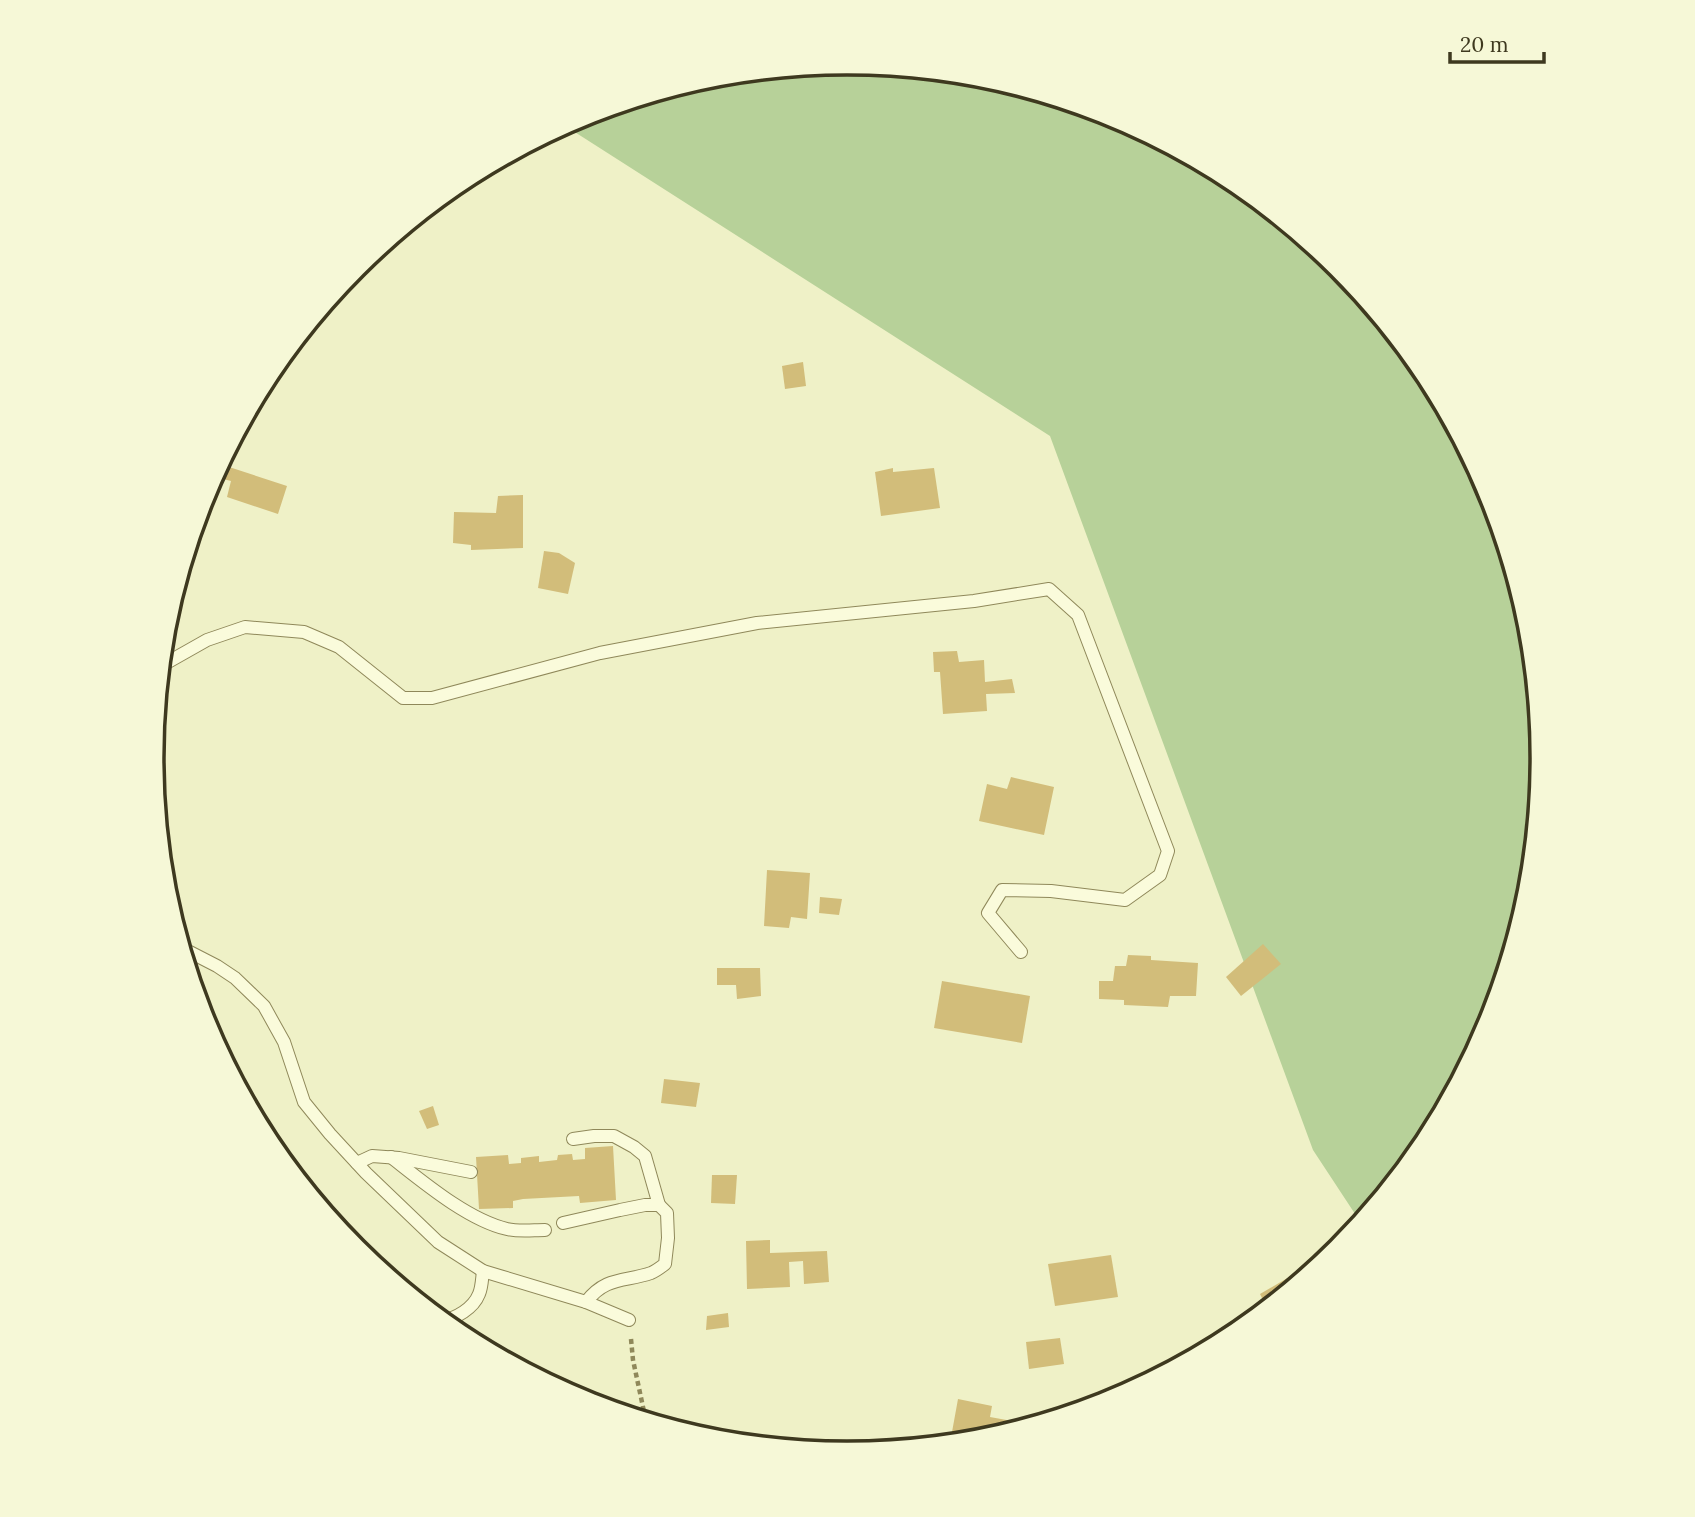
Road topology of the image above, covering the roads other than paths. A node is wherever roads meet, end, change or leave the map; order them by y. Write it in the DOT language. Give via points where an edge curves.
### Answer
graph roads {
  1 [pos="171,660"];
  2 [pos="1021,952"];
  3 [pos="194,954"];
  4 [pos="573,1139"];
  5 [pos="391,1157"];
  6 [pos="357,1163"];
  7 [pos="471,1172"];
  8 [pos="659,1205"];
  9 [pos="563,1223"];
  10 [pos="545,1230"];
  11 [pos="484,1271"];
  12 [pos="586,1302"];
  13 [pos="454,1317"];
  14 [pos="629,1320"];
  1 -- 2 [label="lane" via="207,640 246,627 304,632 339,647 402,698 432,698 600,653 757,623 1049,589 1078,615 1168,851 1160,875 1125,900 1002,890 988,913"];
  3 -- 6 [label="lane" via="235,978 264,1006 284,1042 304,1102"];
  4 -- 8 [label="lane" via="614,1136 634,1147 645,1156"];
  5 -- 6 [label="lane" via="372,1156"];
  5 -- 7 [label="lane"];
  5 -- 10 [label="lane" via="480,1220 509,1230"];
  6 -- 11 [label="lane" via="438,1242"];
  8 -- 9 [label="lane"];
  8 -- 12 [label="lane" via="667,1213 665,1264 653,1273 614,1281"];
  11 -- 12 [label="lane"];
  11 -- 13 [label="lane" via="479,1295"];
  12 -- 14 [label="lane"];
}
